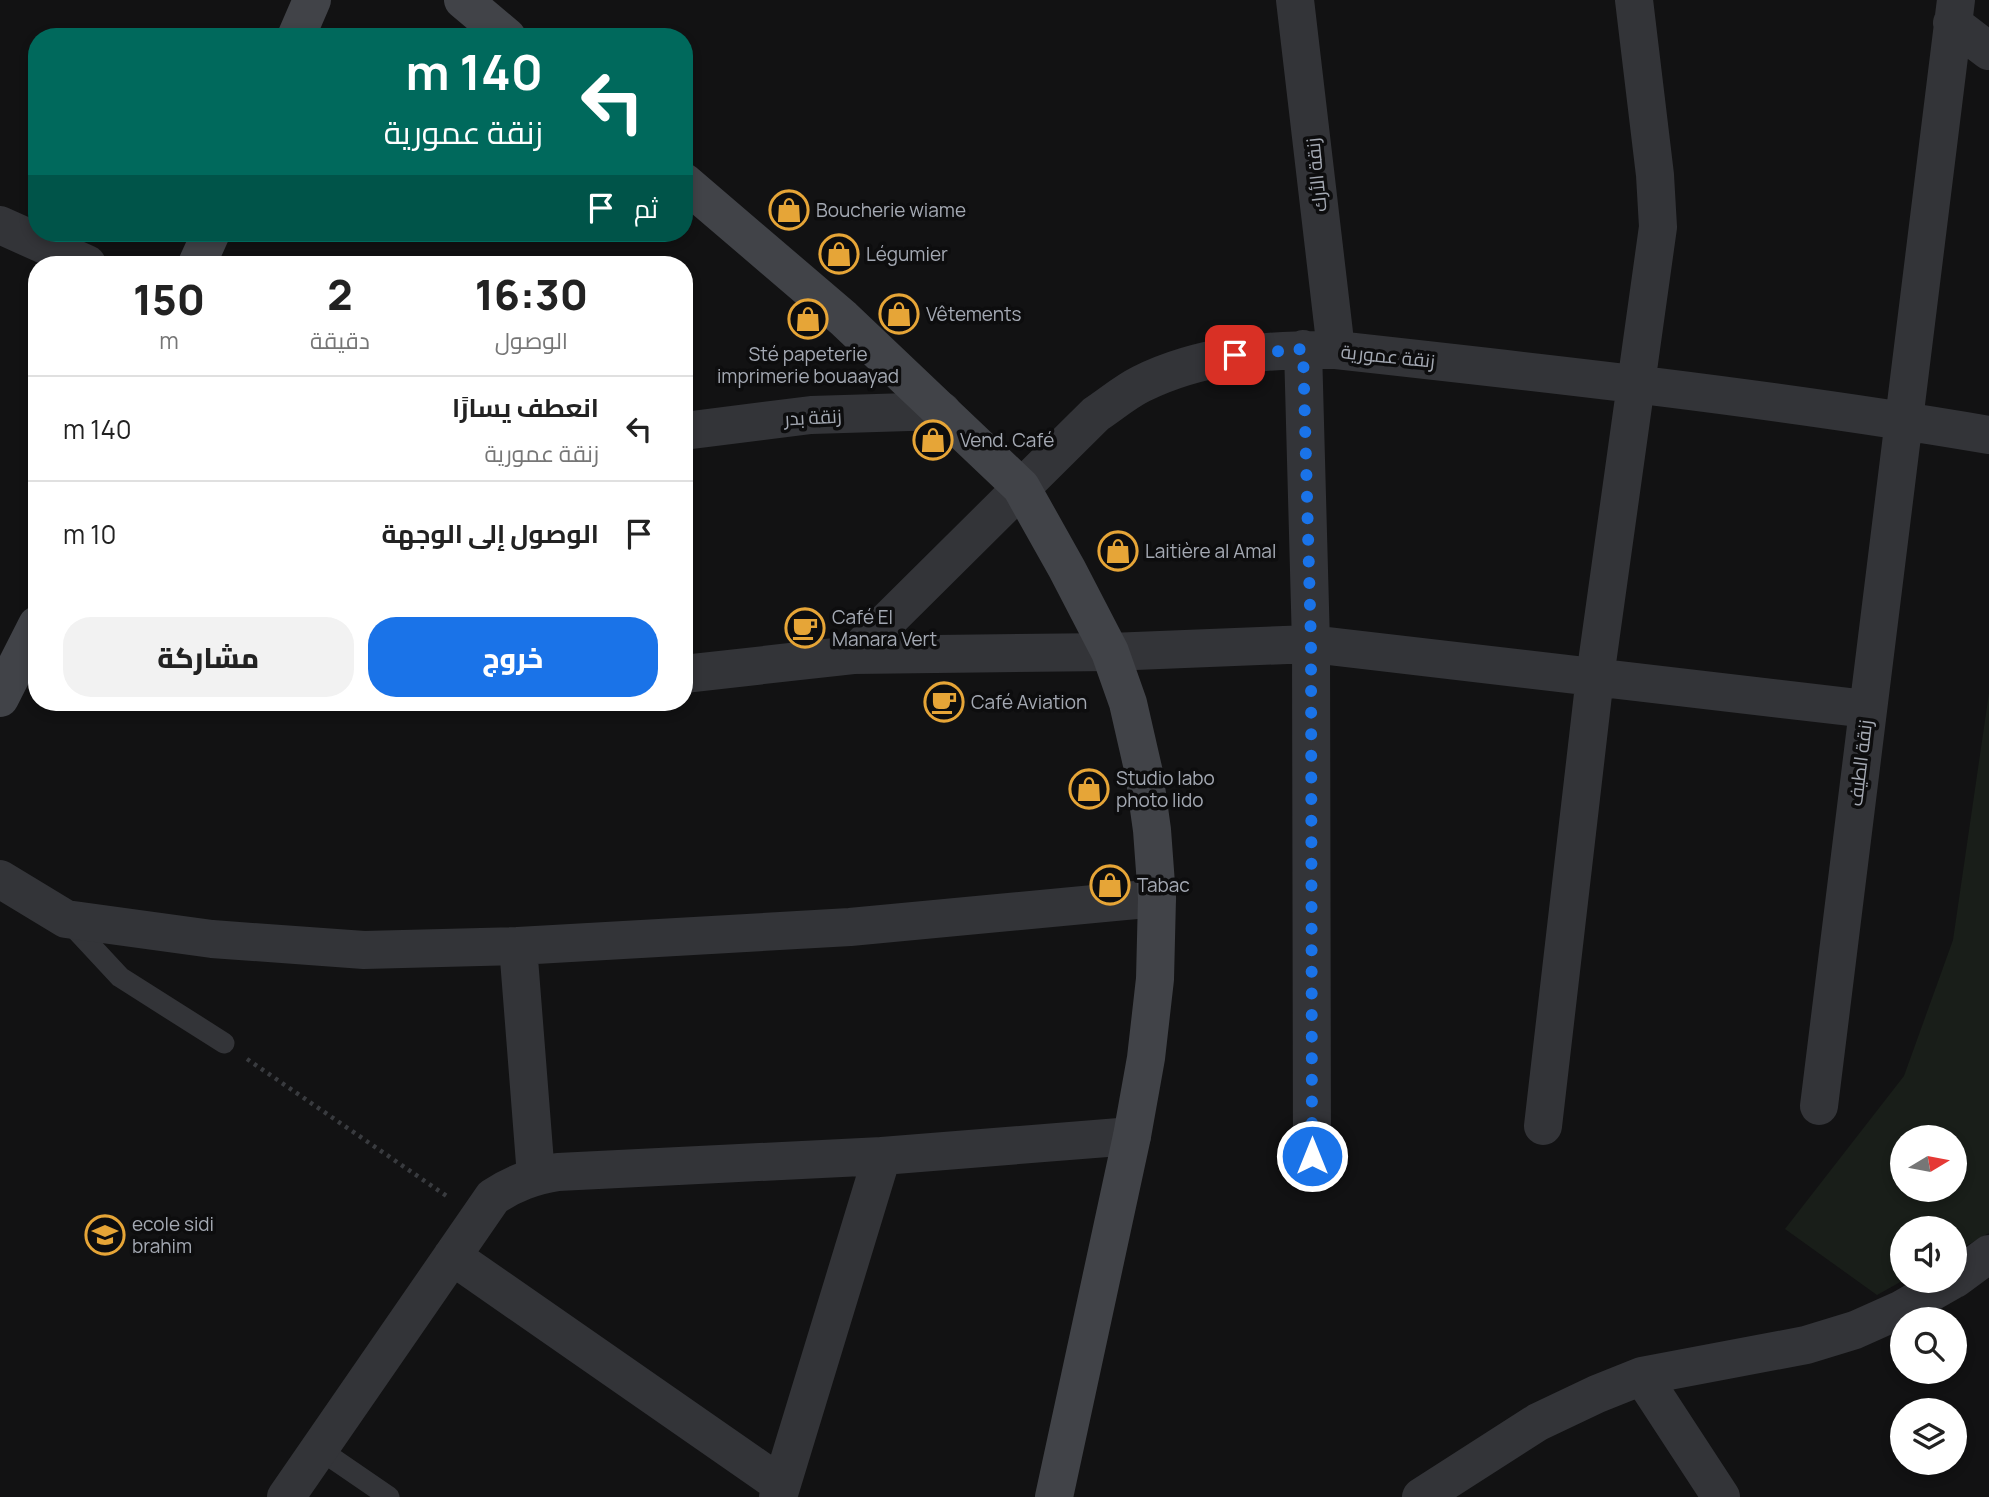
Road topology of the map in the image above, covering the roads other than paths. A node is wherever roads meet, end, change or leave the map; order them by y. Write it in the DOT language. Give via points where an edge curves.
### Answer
graph roads {
  1 [pos="313,0"];
  2 [pos="463,0"];
  3 [pos="1296,0"];
  4 [pos="1634,0"];
  5 [pos="1954,11"];
  6 [pos="300,28"];
  7 [pos="496,28"];
  8 [pos="1989,51"];
  9 [pos="693,190"];
  10 [pos="0,225"];
  11 [pos="28,237"];
  12 [pos="38,242"];
  13 [pos="70,256"];
  14 [pos="1319,350"];
  15 [pos="1636,383"];
  16 [pos="942,411"];
  17 [pos="1903,420"];
  18 [pos="693,430"];
  19 [pos="1989,435"];
  20 [pos="1021,488"];
  21 [pos="28,643"];
  22 [pos="1311,644"];
  23 [pos="1110,652"];
  24 [pos="853,655"];
  25 [pos="693,673"];
  26 [pos="1595,677"];
  27 [pos="0,698"];
  28 [pos="1867,709"];
  29 [pos="0,879"];
  30 [pos="1157,898"];
  31 [pos="66,919"];
  32 [pos="518,946"];
  33 [pos="224,1043"];
  34 [pos="1819,1106"];
  35 [pos="1543,1126"];
  36 [pos="1132,1136"];
  37 [pos="882,1156"];
  38 [pos="1312,1156"];
  39 [pos="536,1176"];
  40 [pos="1989,1254"];
  41 [pos="452,1256"];
  42 [pos="1967,1270"];
  43 [pos="1930,1293"];
  44 [pos="1642,1376"];
  45 [pos="319,1449"];
  46 [pos="779,1491"];
  47 [pos="286,1497"];
  48 [pos="388,1497"];
  49 [pos="1054,1497"];
  50 [pos="1421,1497"];
  51 [pos="1721,1497"];
  1 -- 6 [label="street"];
  2 -- 7 [label="street"];
  3 -- 14 [label="street, زنقة الأرك"];
  4 -- 15 [label="street" via="1658,227"];
  5 -- 8 [label="street"];
  5 -- 17 [label="street, زنقة الطيف"];
  9 -- 16 [label="street" via="843,318"];
  10 -- 11 [label="street"];
  12 -- 13 [label="street"];
  14 -- 15 [label="street, زنقة عمورية"];
  14 -- 20 [label="street, زنقة عمورية" via="1235,355 1140,384 1096,414"];
  14 -- 22 [label="street, زنقة الأرك"];
  15 -- 17 [label="street, زنقة عمورية"];
  15 -- 26 [label="street"];
  16 -- 18 [label="street, زنقة بدر" via="811,415"];
  16 -- 20 [label="street"];
  17 -- 19 [label="street, زنقة عمورية"];
  17 -- 28 [label="street, زنقة الطيف"];
  20 -- 23 [label="street"];
  20 -- 24 [label="street, زنقة عمورية"];
  21 -- 27 [label="street"];
  22 -- 23 [label="street"];
  22 -- 26 [label="street"];
  22 -- 38 [label="street, زنقة الأرك"];
  23 -- 24 [label="street"];
  23 -- 30 [label="street" via="1128,703 1144,773"];
  24 -- 25 [label="street"];
  26 -- 28 [label="street"];
  26 -- 35 [label="street"];
  28 -- 34 [label="street, زنقة الطيف"];
  29 -- 31 [label="street"];
  30 -- 32 [label="street" via="850,927"];
  30 -- 36 [label="street" via="1155,979"];
  31 -- 32 [label="street" via="268,945 364,950"];
  31 -- 33 [label="lane" via="120,977"];
  32 -- 39 [label="street"];
  36 -- 37 [label="street"];
  36 -- 49 [label="street"];
  37 -- 39 [label="street"];
  37 -- 46 [label="street"];
  39 -- 41 [label="street" via="493,1197"];
  40 -- 42 [label="street"];
  41 -- 45 [label="street"];
  41 -- 46 [label="street"];
  43 -- 44 [label="street" via="1855,1330 1794,1347"];
  44 -- 50 [label="street" via="1538,1422"];
  44 -- 51 [label="street"];
  45 -- 47 [label="street"];
  45 -- 48 [label="lane"];
}
